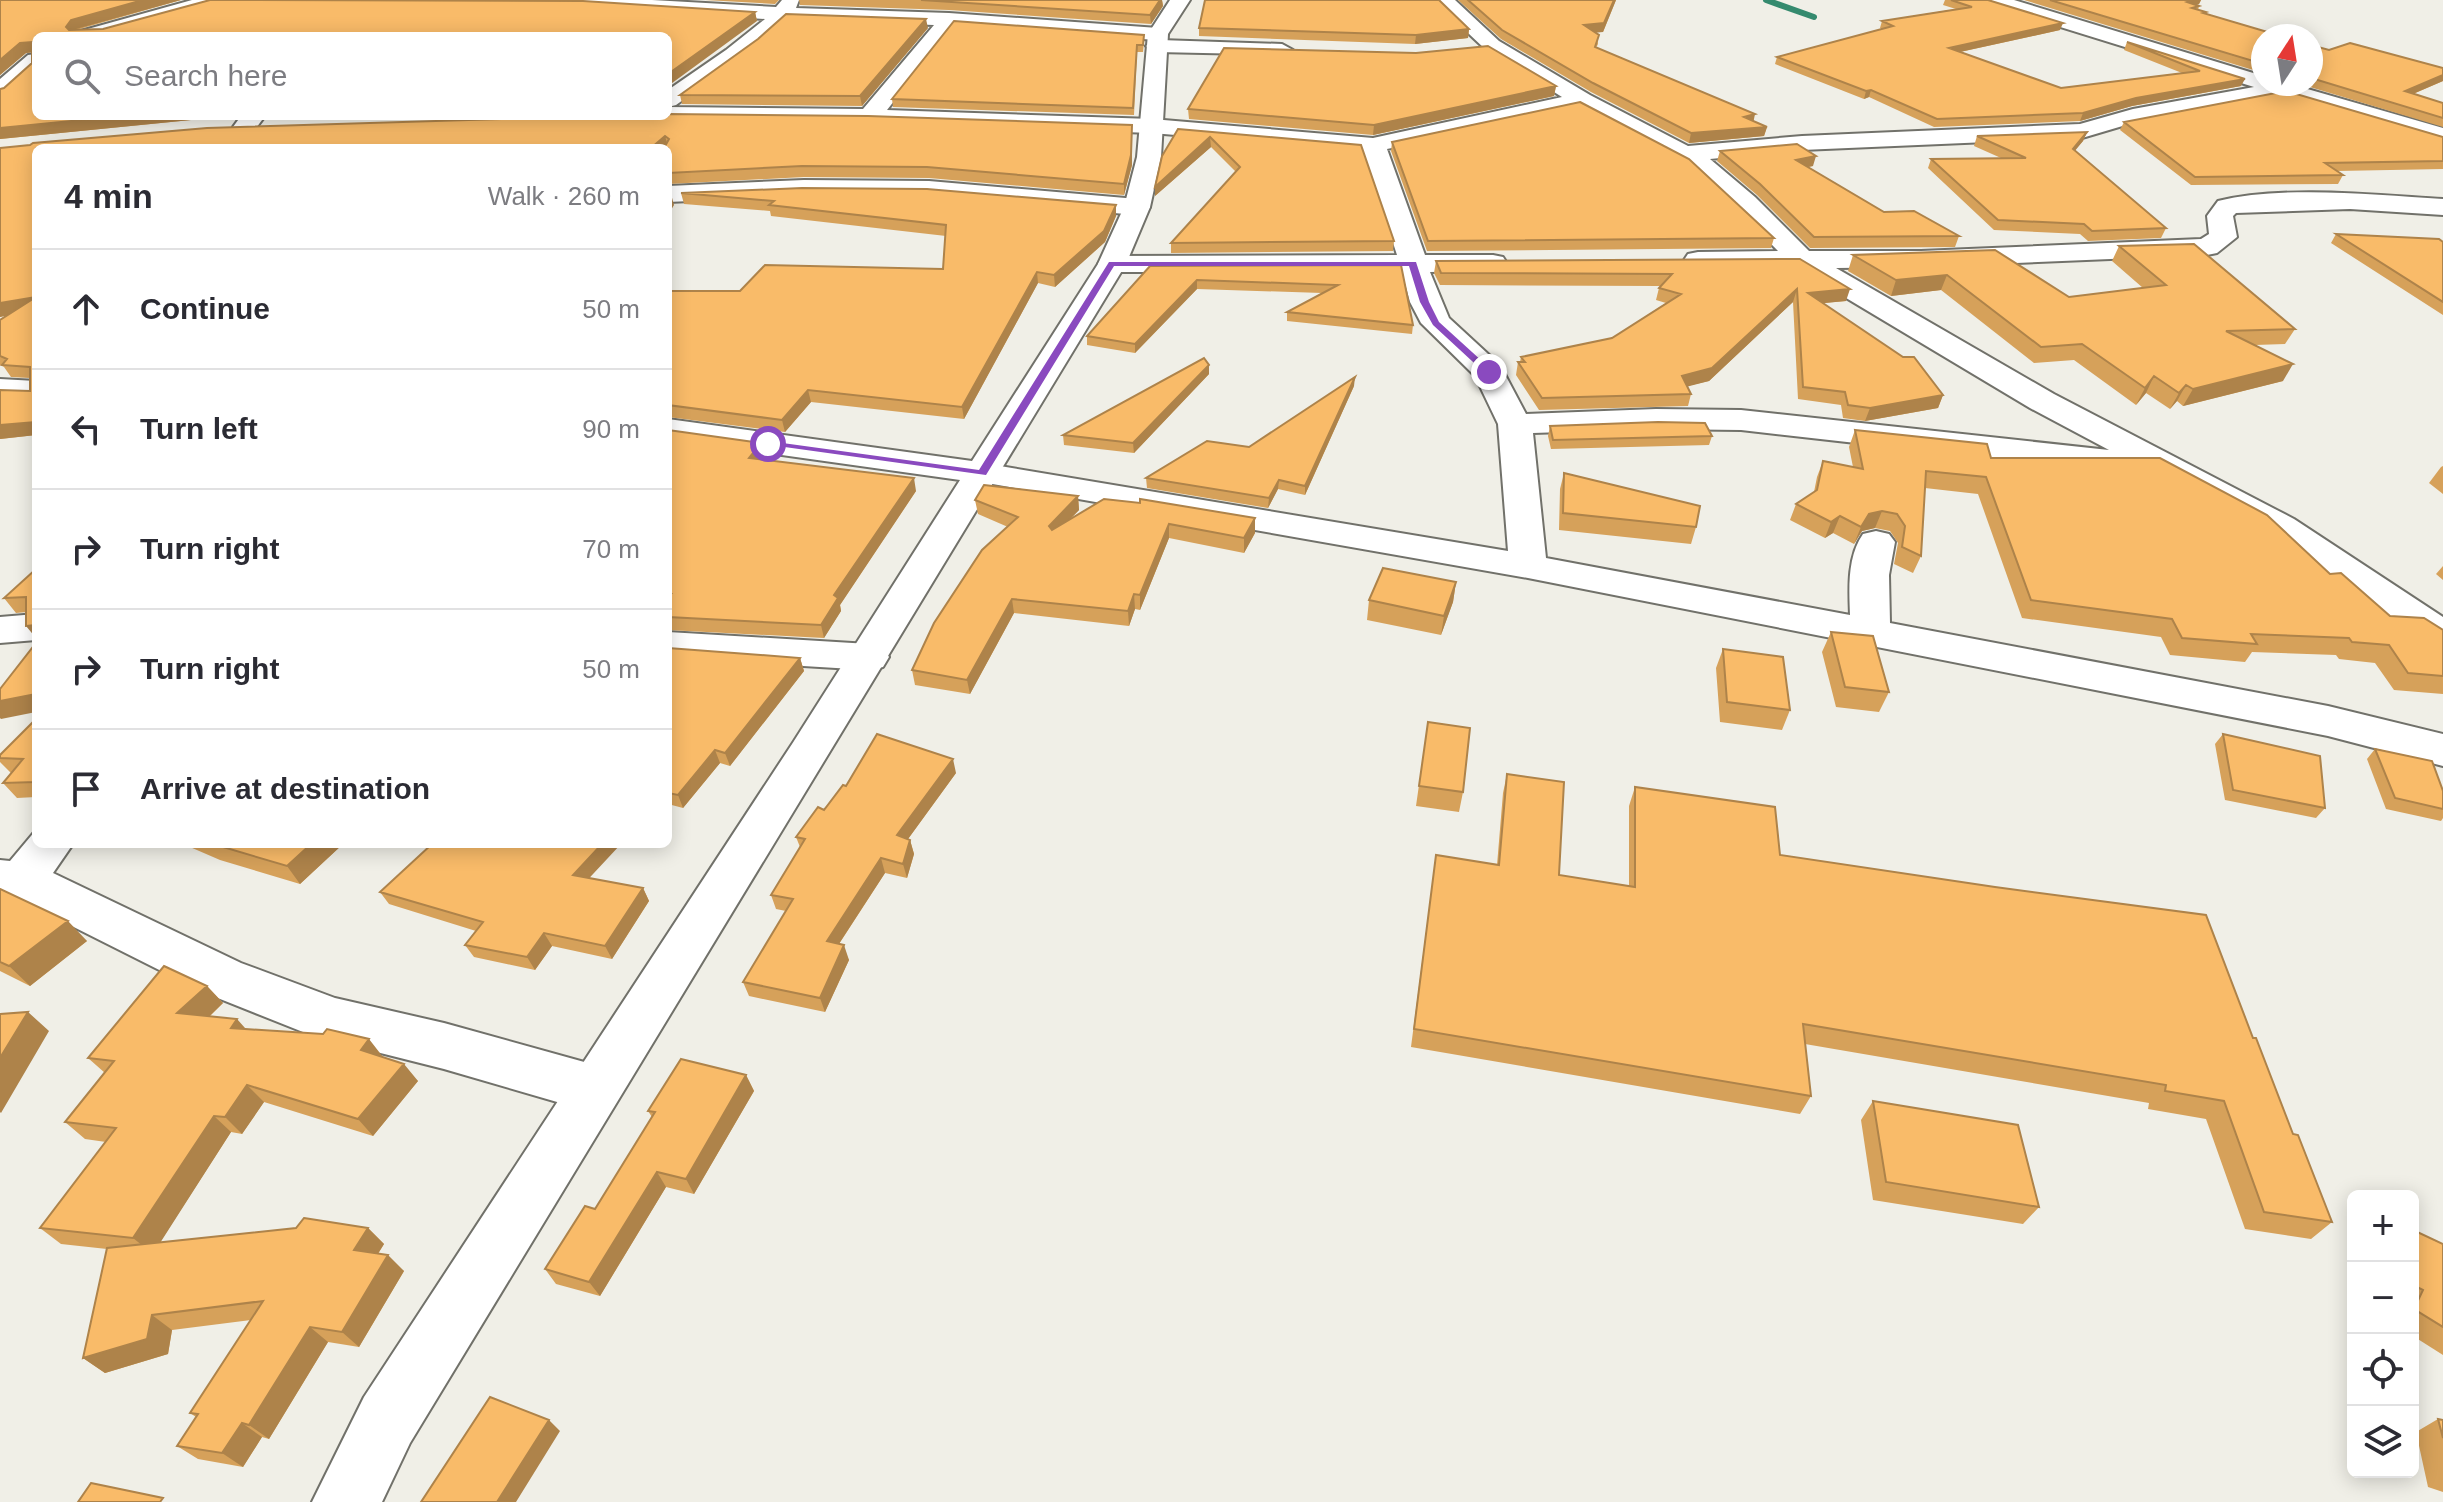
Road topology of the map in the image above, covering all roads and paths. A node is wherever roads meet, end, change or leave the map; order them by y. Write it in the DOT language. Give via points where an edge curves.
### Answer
graph roads {
  1 [pos="214,0"];
  2 [pos="475,0"];
  3 [pos="1443,0"];
  4 [pos="1993,0"];
  5 [pos="787,7"];
  6 [pos="949,19"];
  7 [pos="1165,26"];
  8 [pos="98,32"];
  9 [pos="1492,45"];
  10 [pos="1462,49"];
  11 [pos="1304,50"];
  12 [pos="32,63"];
  13 [pos="2251,80"];
  14 [pos="32,82"];
  15 [pos="1,90"];
  16 [pos="2251,90"];
  17 [pos="2305,96"];
  18 [pos="672,97"];
  19 [pos="1582,100"];
  20 [pos="672,114"];
  21 [pos="870,116"];
  22 [pos="1152,126"];
  23 [pos="2443,136"];
  24 [pos="1373,145"];
  25 [pos="1684,154"];
  26 [pos="672,194"];
  27 [pos="1137,207"];
  28 [pos="2443,207"];
  29 [pos="1801,259"];
  30 [pos="1677,260"];
  31 [pos="1522,262"];
  32 [pos="1112,264"];
  33 [pos="1413,264"];
  34 [pos="1515,424"];
  35 [pos="672,430"];
  36 [pos="2166,464"];
  37 [pos="982,473"];
  38 [pos="1876,542"];
  39 [pos="1528,566"];
  40 [pos="32,627"];
  41 [pos="0,630"];
  42 [pos="1870,632"];
  43 [pos="2443,636"];
  44 [pos="672,645"];
  45 [pos="869,657"];
  46 [pos="2443,750"];
  47 [pos="23,868"];
  48 [pos="595,1089"];
  49 [pos="346,1502"];
  1 -- 8 [label="street"];
  2 -- 5 [label="street"];
  3 -- 9 [label="street"];
  4 -- 13 [label="street"];
  5 -- 6 [label="street"];
  5 -- 18 [label="street"];
  6 -- 7 [label="street"];
  6 -- 21 [label="street"];
  7 -- 11 [label="street"];
  7 -- 22 [label="street"];
  9 -- 10 [label="street"];
  9 -- 19 [label="street"];
  12 -- 15 [label="street"];
  14 -- 15 [label="street"];
  16 -- 25 [label="street" via="2082,131 1802,143"];
  17 -- 23 [label="street"];
  19 -- 24 [label="street"];
  19 -- 25 [label="street"];
  20 -- 21 [label="street"];
  21 -- 22 [label="street"];
  22 -- 24 [label="street"];
  22 -- 27 [label="street"];
  24 -- 33 [label="street"];
  25 -- 29 [label="street" via="1746,203"];
  26 -- 27 [label="street" via="929,189"];
  27 -- 32 [label="street"];
  28 -- 29 [label="street" via="2336,201 2242,204 2227,207 2220,216 2223,237 2207,247"];
  29 -- 30 [label="street"];
  29 -- 36 [label="street" via="2042,401"];
  31 -- 33 [label="street"];
  32 -- 33 [label="street"];
  32 -- 37 [label="street"];
  33 -- 34 [label="street" via="1436,323 1489,372"];
  34 -- 36 [label="street" via="1742,420"];
  34 -- 39 [label="street"];
  35 -- 37 [label="street"];
  36 -- 43 [label="street" via="2281,527"];
  37 -- 39 [label="street"];
  37 -- 45 [label="street"];
  38 -- 42 [label="street" via="1870,571"];
  39 -- 42 [label="street"];
  40 -- 41 [label="street"];
  42 -- 46 [label="street" via="2328,721"];
  44 -- 45 [label="street"];
  45 -- 48 [label="street"];
  47 -- 48 [label="street" via="105,918 223,978 332,1020"];
  48 -- 49 [label="street" via="387,1420"];
}
